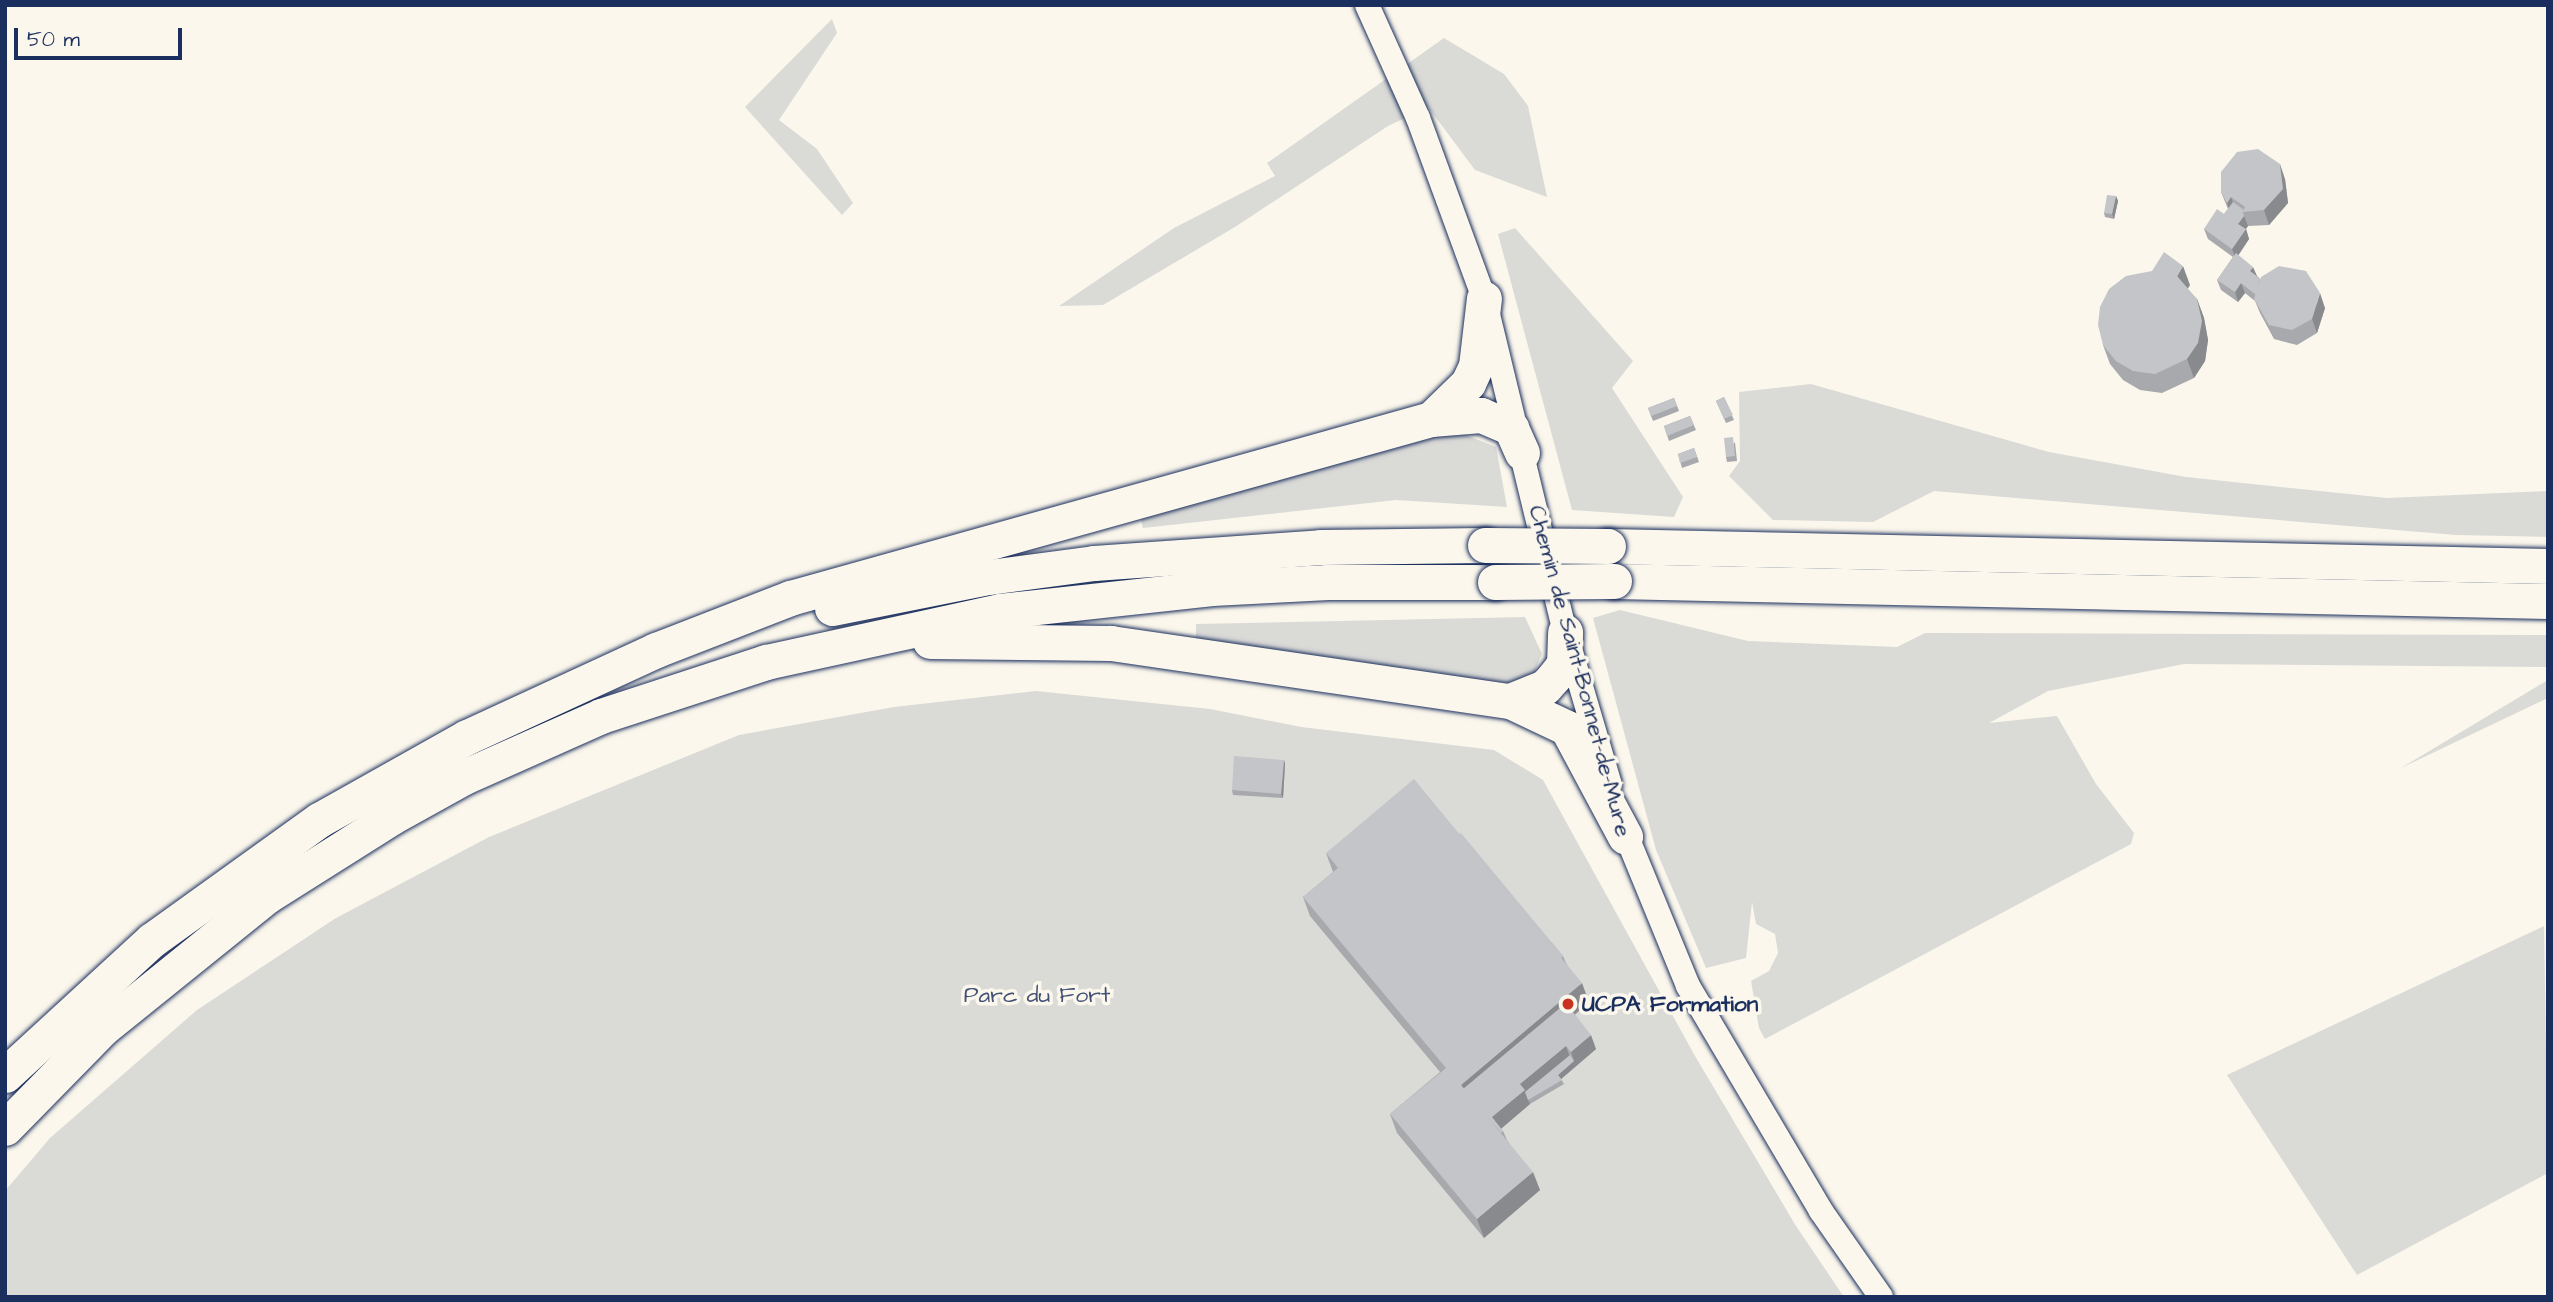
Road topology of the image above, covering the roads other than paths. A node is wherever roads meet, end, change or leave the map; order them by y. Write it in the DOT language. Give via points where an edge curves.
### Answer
graph roads {
  1 [pos="1367,5"];
  2 [pos="1484,298"];
  3 [pos="1431,419"];
  4 [pos="1522,453"];
  5 [pos="2548,566"];
  6 [pos="2548,601"];
  7 [pos="1565,632"];
  8 [pos="847,642"];
  9 [pos="547,700"];
  10 [pos="1510,701"];
  11 [pos="1625,836"];
  12 [pos="5,1075"];
  13 [pos="5,1128"];
  14 [pos="1881,1297"];
  1 -- 2 [label="street, Chemin de Saint-Bonnet-de-Mure" via="1418,118"];
  2 -- 3 [label="highway" via="1476,366 1468,383"];
  2 -- 4 [label="street, Chemin de Saint-Bonnet-de-Mure"];
  3 -- 4 [label="highway" via="1481,415 1511,428"];
  3 -- 9 [label="highway" via="790,598 656,650"];
  4 -- 7 [label="street, Chemin de Saint-Bonnet-de-Mure"];
  5 -- 9 [label="highway, bridge" via="1608,546 1208,552 989,577 745,630"];
  6 -- 8 [label="highway, bridge" via="1614,582 1328,582 1110,597 1000,611"];
  7 -- 10 [label="highway" via="1564,664 1554,677 1545,687"];
  7 -- 11 [label="street, Chemin de Saint-Bonnet-de-Mure"];
  8 -- 10 [label="highway" via="1111,643"];
  8 -- 13 [label="highway" via="766,662 601,716 464,777 392,817 267,896 189,956 102,1029"];
  9 -- 12 [label="highway" via="391,776 254,863 89,994"];
  10 -- 11 [label="highway" via="1567,728"];
  11 -- 14 [label="street, Chemin de Saint-Bonnet-de-Mure" via="1688,986 1814,1200"];
}
